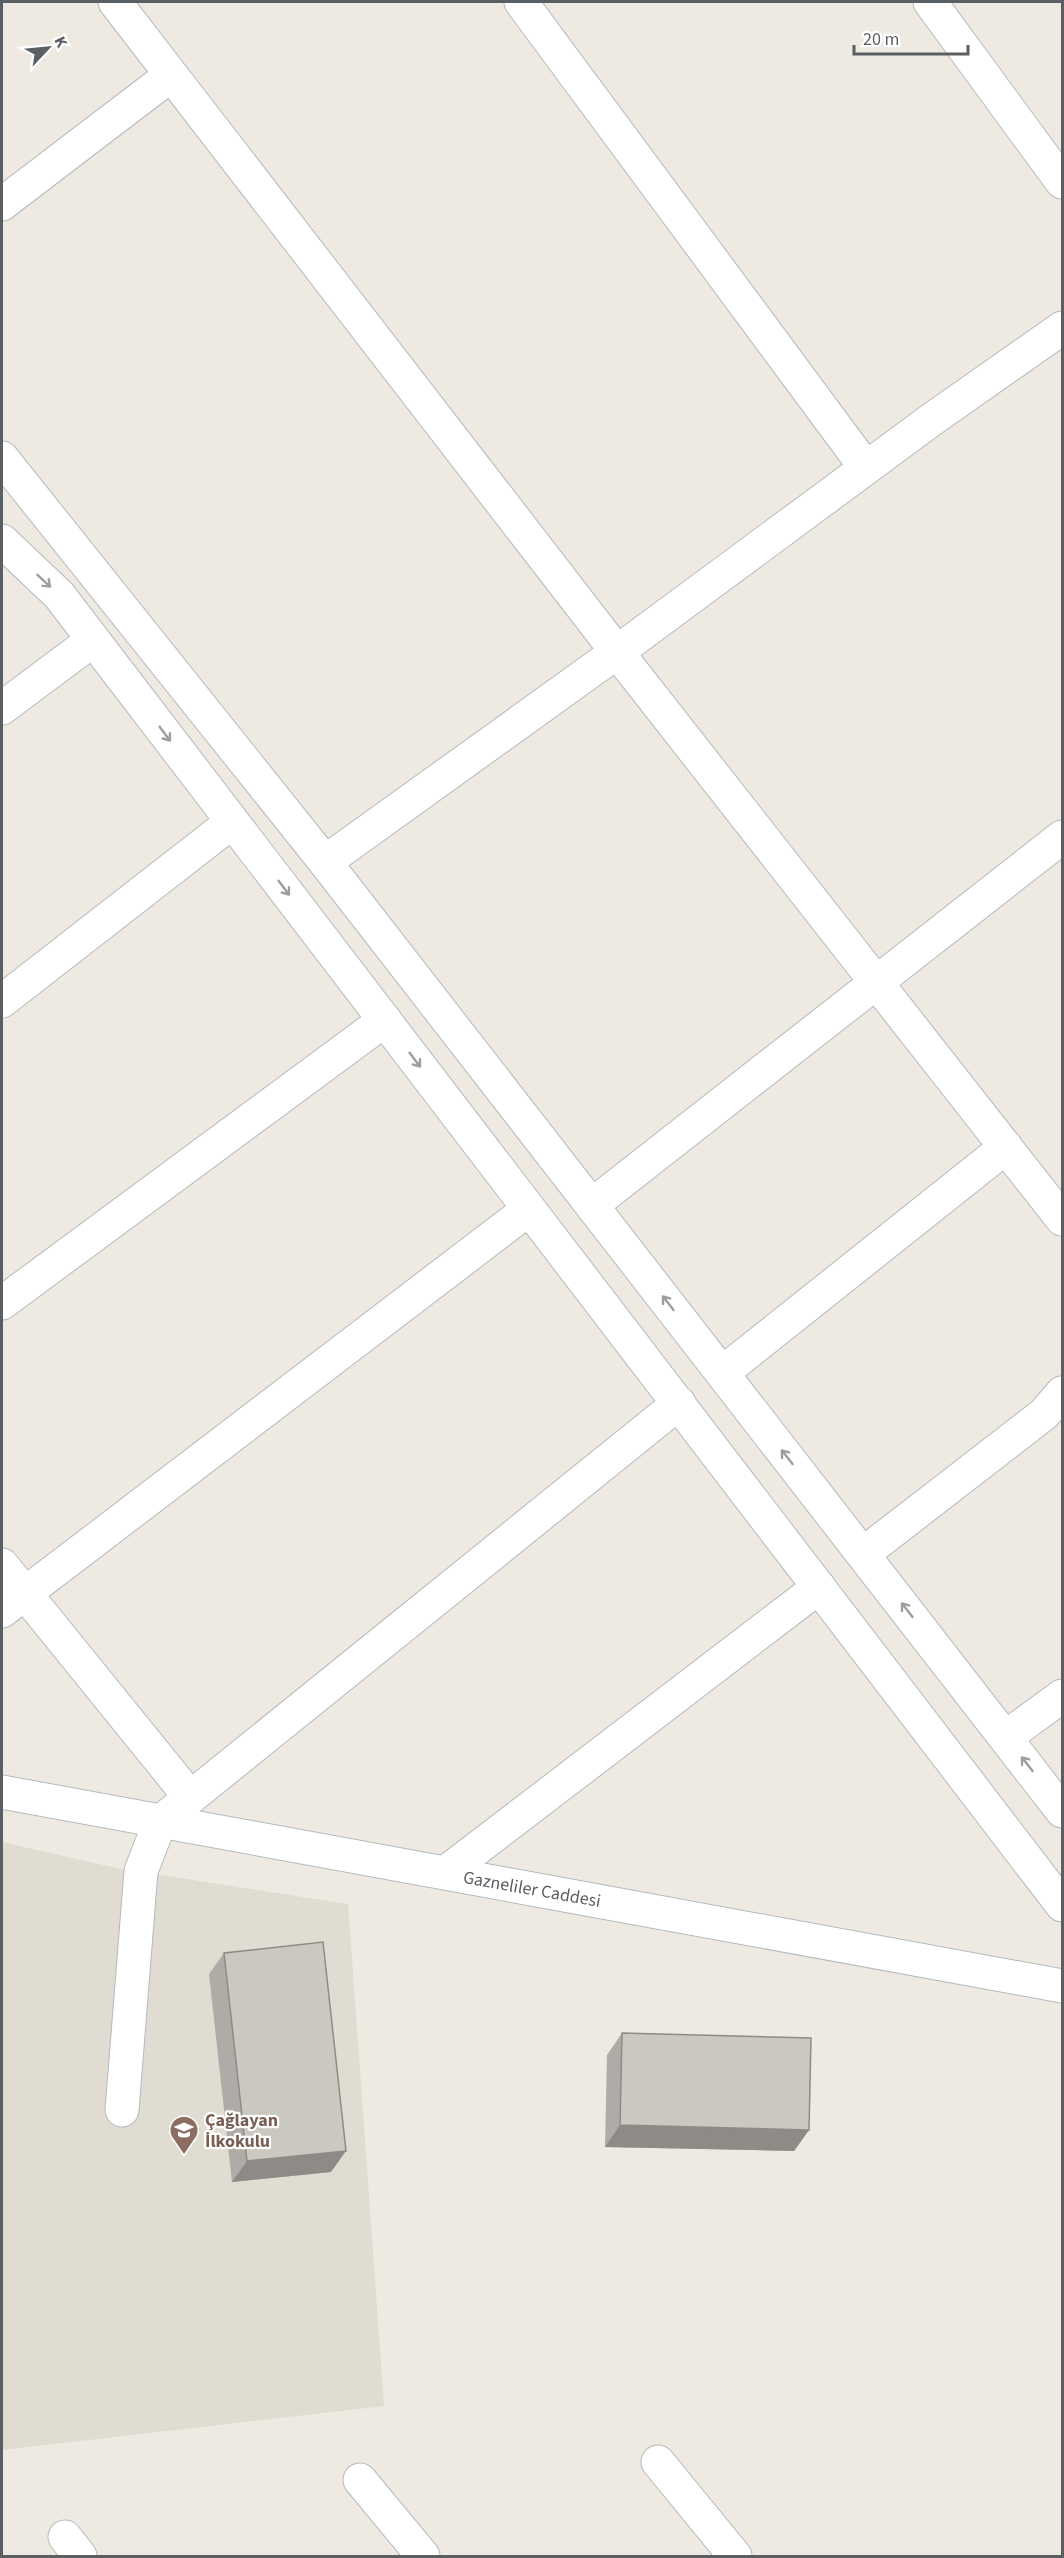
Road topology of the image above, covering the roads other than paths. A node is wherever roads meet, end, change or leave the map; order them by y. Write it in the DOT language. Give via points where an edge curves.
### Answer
graph roads {
  1 [pos="115,2"];
  2 [pos="521,2"];
  3 [pos="930,2"];
  4 [pos="171,75"];
  5 [pos="1062,182"];
  6 [pos="2,204"];
  7 [pos="1062,328"];
  8 [pos="2,458"];
  9 [pos="866,468"];
  10 [pos="2,541"];
  11 [pos="93,640"];
  12 [pos="617,652"];
  13 [pos="2,708"];
  14 [pos="232,822"];
  15 [pos="1062,837"];
  16 [pos="325,862"];
  17 [pos="876,981"];
  18 [pos="2,1001"];
  19 [pos="385,1020"];
  20 [pos="1006,1147"];
  21 [pos="592,1205"];
  22 [pos="529,1209"];
  23 [pos="1062,1219"];
  24 [pos="2,1303"];
  25 [pos="722,1373"];
  26 [pos="1062,1393"];
  27 [pos="679,1404"];
  28 [pos="863,1554"];
  29 [pos="2,1565"];
  30 [pos="819,1587"];
  31 [pos="12,1603"];
  32 [pos="1062,1696"];
  33 [pos="1006,1737"];
  34 [pos="2,1792"];
  35 [pos="190,1797"];
  36 [pos="1062,1811"];
  37 [pos="160,1822"];
  38 [pos="445,1873"];
  39 [pos="1062,1905"];
  40 [pos="1062,1986"];
  41 [pos="122,2110"];
  42 [pos="658,2462"];
  43 [pos="360,2480"];
  44 [pos="423,2556"];
  45 [pos="735,2556"];
  1 -- 4 [label="street"];
  2 -- 9 [label="street"];
  3 -- 5 [label="street"];
  4 -- 6 [label="street"];
  4 -- 12 [label="street"];
  7 -- 9 [label="street"];
  8 -- 16 [label="street"];
  9 -- 12 [label="street"];
  10 -- 11 [label="street, one-way" via="59,595"];
  11 -- 13 [label="street"];
  11 -- 14 [label="street, one-way"];
  12 -- 16 [label="street"];
  12 -- 17 [label="street"];
  14 -- 18 [label="street"];
  14 -- 19 [label="street, one-way"];
  15 -- 17 [label="street"];
  16 -- 21 [label="street"];
  17 -- 20 [label="street"];
  17 -- 21 [label="street"];
  19 -- 22 [label="street, one-way"];
  19 -- 24 [label="street"];
  20 -- 23 [label="street"];
  20 -- 25 [label="street"];
  25 -- 21 [label="street, one-way"];
  22 -- 27 [label="street"];
  22 -- 31 [label="street"];
  28 -- 25 [label="street, one-way"];
  26 -- 28 [label="street" via="1044,1414"];
  27 -- 30 [label="street"];
  27 -- 35 [label="street"];
  33 -- 28 [label="street, one-way"];
  29 -- 31 [label="street"];
  30 -- 38 [label="street"];
  30 -- 39 [label="street"];
  31 -- 35 [label="street"];
  32 -- 33 [label="street"];
  36 -- 33 [label="street, one-way"];
  34 -- 37 [label="street, Gazneliler Caddesi"];
  35 -- 37 [label="street"];
  37 -- 38 [label="street, Gazneliler Caddesi"];
  37 -- 41 [label="street" via="141,1871"];
  38 -- 40 [label="street, Gazneliler Caddesi"];
  42 -- 45 [label="street"];
  43 -- 44 [label="street"];
}
